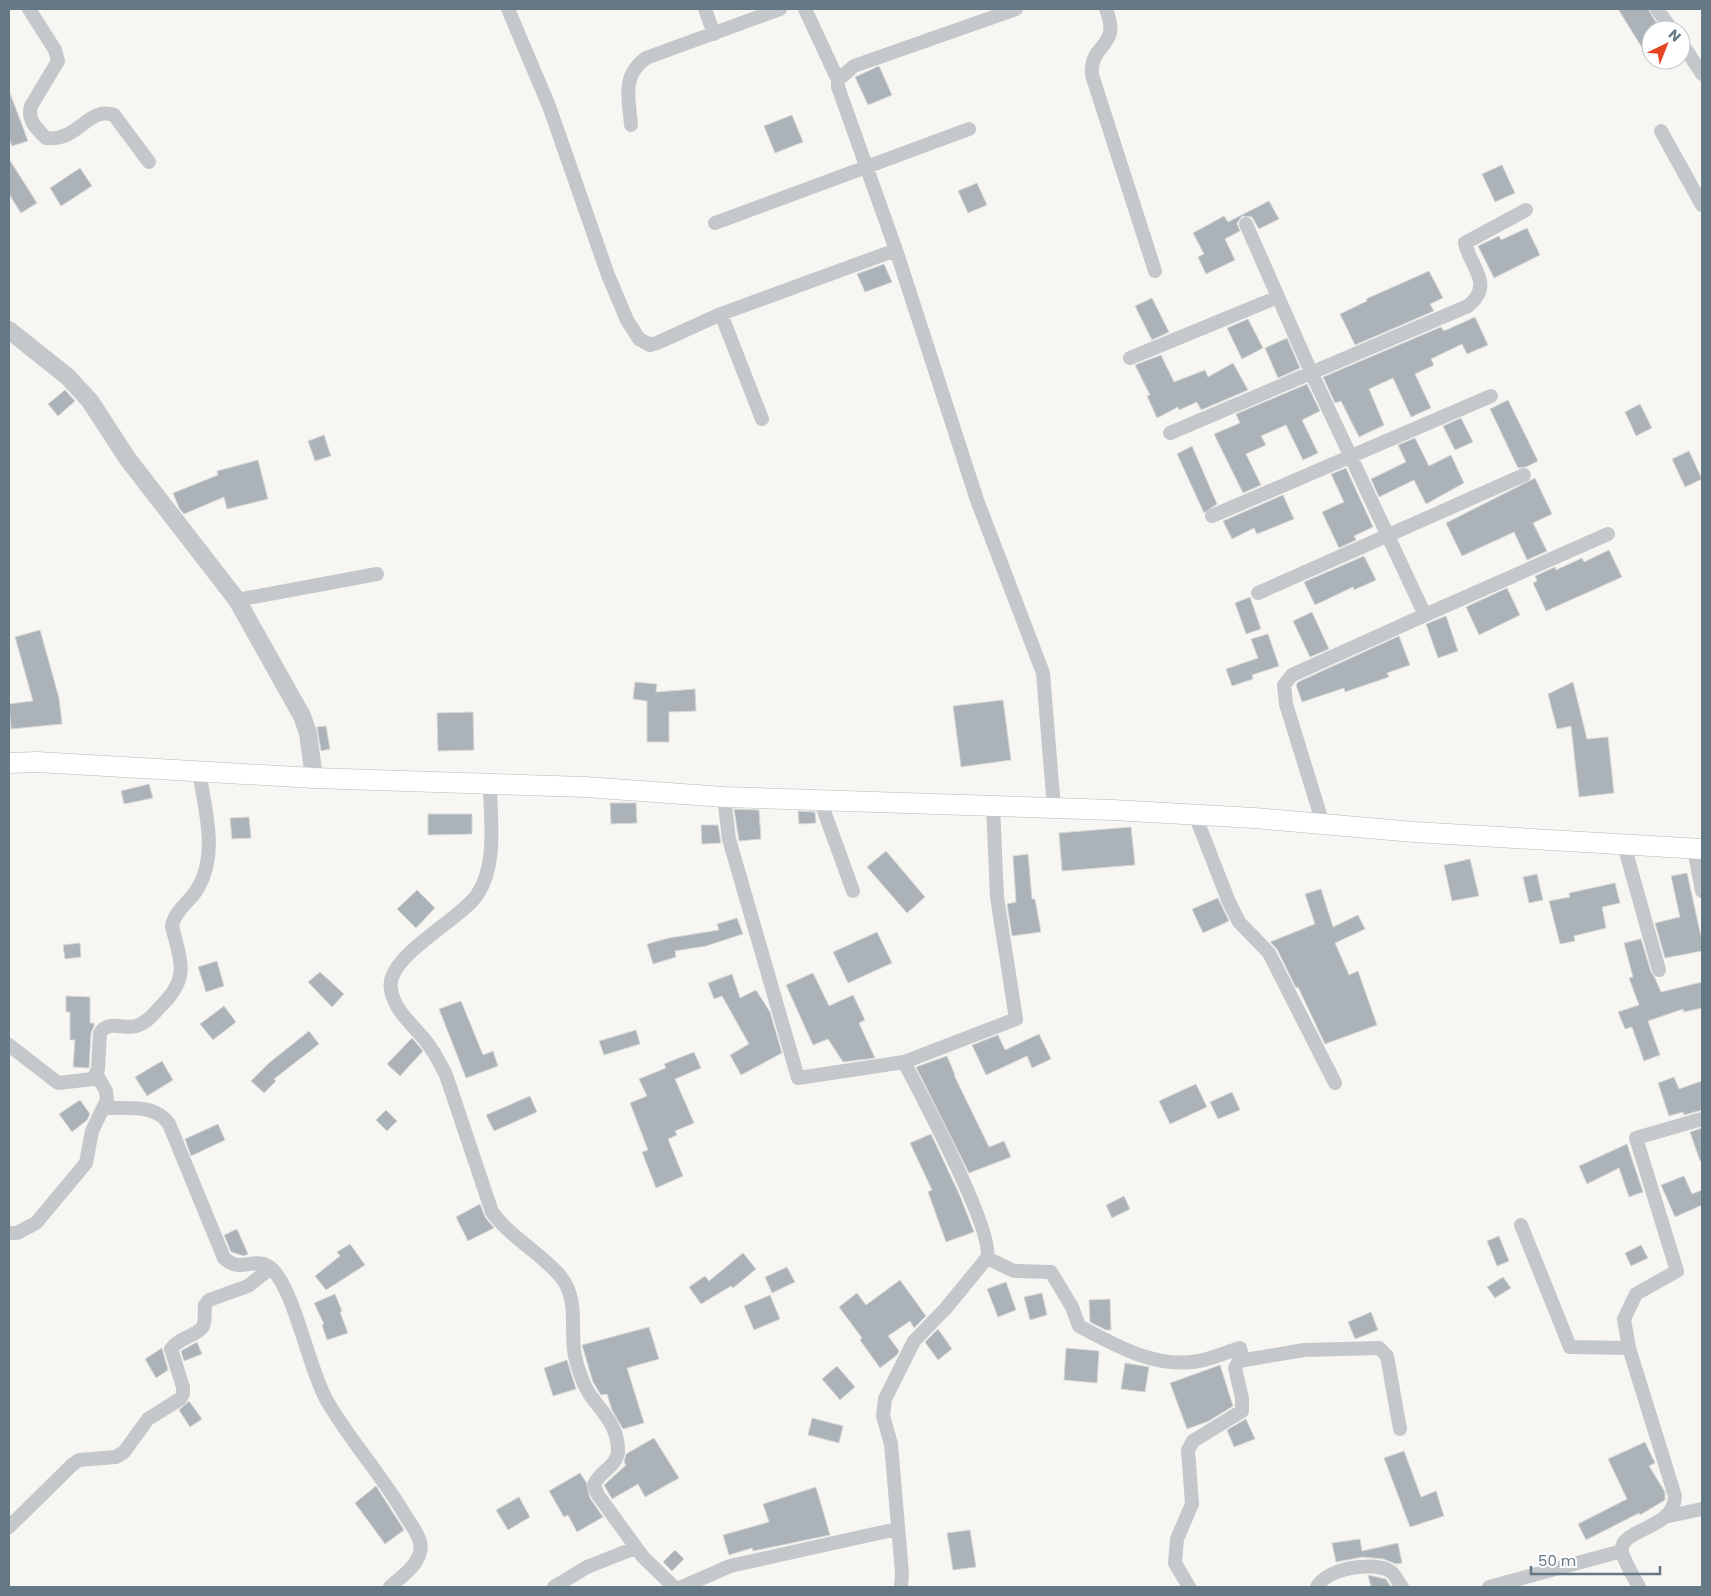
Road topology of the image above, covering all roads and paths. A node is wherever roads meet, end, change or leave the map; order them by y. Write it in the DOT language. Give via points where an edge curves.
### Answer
graph roads {
  1 [pos="29,9"];
  2 [pos="508,9"];
  3 [pos="705,9"];
  4 [pos="780,9"];
  5 [pos="804,9"];
  6 [pos="1016,9"];
  7 [pos="1106,9"];
  8 [pos="1657,9"];
  9 [pos="1665,20"];
  10 [pos="714,34"];
  11 [pos="1691,57"];
  12 [pos="1702,74"];
  13 [pos="838,80"];
  14 [pos="631,125"];
  15 [pos="969,129"];
  16 [pos="1661,131"];
  17 [pos="149,162"];
  18 [pos="865,166"];
  19 [pos="1702,205"];
  20 [pos="1526,210"];
  21 [pos="715,223"];
  22 [pos="1246,224"];
  23 [pos="896,250"];
  24 [pos="1155,271"];
  25 [pos="1278,297"];
  26 [pos="721,314"];
  27 [pos="9,330"];
  28 [pos="1130,358"];
  29 [pos="1312,374"];
  30 [pos="1491,396"];
  31 [pos="762,419"];
  32 [pos="1170,433"];
  33 [pos="1351,454"];
  34 [pos="1524,475"];
  35 [pos="1212,516"];
  36 [pos="1608,534"];
  37 [pos="1389,535"];
  38 [pos="377,574"];
  39 [pos="1258,593"];
  40 [pos="237,600"];
  41 [pos="1425,615"];
  42 [pos="9,763"];
  43 [pos="199,770"];
  44 [pos="314,778"];
  45 [pos="490,783"];
  46 [pos="724,797"];
  47 [pos="820,800"];
  48 [pos="993,805"];
  49 [pos="1054,808"];
  50 [pos="1195,815"];
  51 [pos="1323,824"];
  52 [pos="1624,845"];
  53 [pos="1698,849"];
  54 [pos="852,891"];
  55 [pos="1702,891"];
  56 [pos="1659,970"];
  57 [pos="9,1045"];
  58 [pos="904,1062"];
  59 [pos="97,1075"];
  60 [pos="1335,1084"];
  61 [pos="104,1108"];
  62 [pos="1702,1119"];
  63 [pos="1521,1225"];
  64 [pos="9,1233"];
  65 [pos="987,1258"];
  66 [pos="271,1268"];
  67 [pos="1629,1348"];
  68 [pos="1243,1360"];
  69 [pos="1400,1429"];
  70 [pos="1702,1509"];
  71 [pos="1669,1516"];
  72 [pos="9,1527"];
  73 [pos="897,1528"];
  74 [pos="635,1548"];
  75 [pos="1622,1551"];
  76 [pos="390,1587"];
  77 [pos="554,1587"];
  78 [pos="674,1587"];
  79 [pos="682,1587"];
  80 [pos="901,1587"];
  81 [pos="1189,1587"];
  82 [pos="1318,1587"];
  83 [pos="1402,1587"];
  84 [pos="1489,1587"];
  85 [pos="1639,1587"];
  1 -- 17 [label="street" via="55,50 58,61 30,106 28,114 32,122 46,138 56,139 66,137 97,114 106,112 114,115"];
  2 -- 26 [label="street" via="549,106 608,275 627,320 639,339 650,345 657,343"];
  3 -- 10 [label="street"];
  4 -- 10 [label="street"];
  5 -- 13 [label="street"];
  6 -- 13 [label="street" via="854,66"];
  7 -- 24 [label="street" via="1112,24 1111,33 1094,57 1092,75"];
  8 -- 9 [label="street"];
  10 -- 14 [label="street" via="646,58 638,64 628,82"];
  11 -- 12 [label="street"];
  13 -- 18 [label="street" via="840,96"];
  15 -- 18 [label="street"];
  16 -- 19 [label="street"];
  18 -- 21 [label="street"];
  18 -- 23 [label="street"];
  20 -- 29 [label="street" via="1466,242 1481,286 1478,296 1468,306"];
  22 -- 25 [label="street"];
  23 -- 26 [label="street"];
  23 -- 49 [label="street" via="977,500 1043,673"];
  25 -- 28 [label="street"];
  25 -- 29 [label="street"];
  26 -- 31 [label="street"];
  27 -- 40 [label="street" via="46,359 90,401 127,458"];
  29 -- 32 [label="street"];
  29 -- 33 [label="street"];
  30 -- 33 [label="street"];
  33 -- 35 [label="street"];
  33 -- 37 [label="street"];
  34 -- 37 [label="street"];
  36 -- 41 [label="street"];
  37 -- 39 [label="street"];
  37 -- 41 [label="street"];
  38 -- 40 [label="street"];
  40 -- 44 [label="street" via="302,716 308,733"];
  41 -- 51 [label="street" via="1292,675 1284,685 1286,704"];
  42 -- 43 [label="main road"];
  43 -- 44 [label="main road"];
  43 -- 59 [label="street" via="210,850 198,889 172,926 182,969 180,982 146,1022 134,1027 110,1025 103,1028"];
  44 -- 45 [label="main road"];
  45 -- 46 [label="main road"];
  45 -- 74 [label="street" via="490,863 486,879 476,896 449,923 402,959 390,988 401,1014 436,1054 492,1212 500,1224 562,1278 570,1294 574,1313 574,1351 581,1379 587,1392 608,1415 618,1449 617,1458 596,1477 594,1485"];
  46 -- 47 [label="main road"];
  46 -- 58 [label="street" via="729,839 798,1078"];
  47 -- 48 [label="main road"];
  47 -- 54 [label="street"];
  48 -- 49 [label="main road"];
  48 -- 58 [label="street" via="997,897 1016,1019"];
  49 -- 50 [label="main road"];
  50 -- 51 [label="main road"];
  50 -- 60 [label="street" via="1239,922 1269,953"];
  51 -- 52 [label="main road"];
  52 -- 53 [label="main road"];
  52 -- 56 [label="street"];
  53 -- 55 [label="street"];
  57 -- 59 [label="street" via="58,1083 92,1079"];
  58 -- 65 [label="street" via="978,1216 987,1242"];
  59 -- 61 [label="street" via="106,1091"];
  61 -- 64 [label="street" via="92,1131 82,1171 36,1223 17,1234"];
  61 -- 66 [label="street" via="151,1109 162,1114 224,1258 238,1267 251,1263"];
  62 -- 67 [label="street" via="1636,1138 1677,1271 1636,1294 1624,1319"];
  63 -- 67 [label="street" via="1570,1347"];
  65 -- 68 [label="street" via="1014,1270 1051,1272 1072,1307 1079,1326 1117,1346 1161,1362 1199,1361 1240,1348"];
  65 -- 73 [label="street" via="914,1341 885,1399 883,1416 892,1444"];
  66 -- 72 [label="street" via="248,1286 210,1300 205,1306 201,1330 175,1344 172,1349 184,1387 180,1399 148,1418 124,1452 116,1457 78,1460 72,1464"];
  66 -- 76 [label="street" via="285,1288 327,1400 398,1502 420,1541 421,1552 414,1564"];
  67 -- 71 [label="street" via="1675,1496 1675,1505"];
  68 -- 69 [label="street" via="1304,1350 1379,1348 1387,1356"];
  68 -- 81 [label="street" via="1235,1368 1242,1411 1193,1441 1188,1450 1192,1504 1177,1538 1176,1563"];
  70 -- 71 [label="street"];
  71 -- 75 [label="street" via="1632,1536 1624,1543"];
  73 -- 79 [label="street" via="730,1566"];
  73 -- 80 [label="street"];
  74 -- 77 [label="street" via="586,1567"];
  74 -- 78 [label="street"];
  75 -- 84 [label="street"];
  75 -- 85 [label="street"];
  82 -- 83 [label="street" via="1320,1582 1341,1570 1371,1565 1391,1572"];
}
